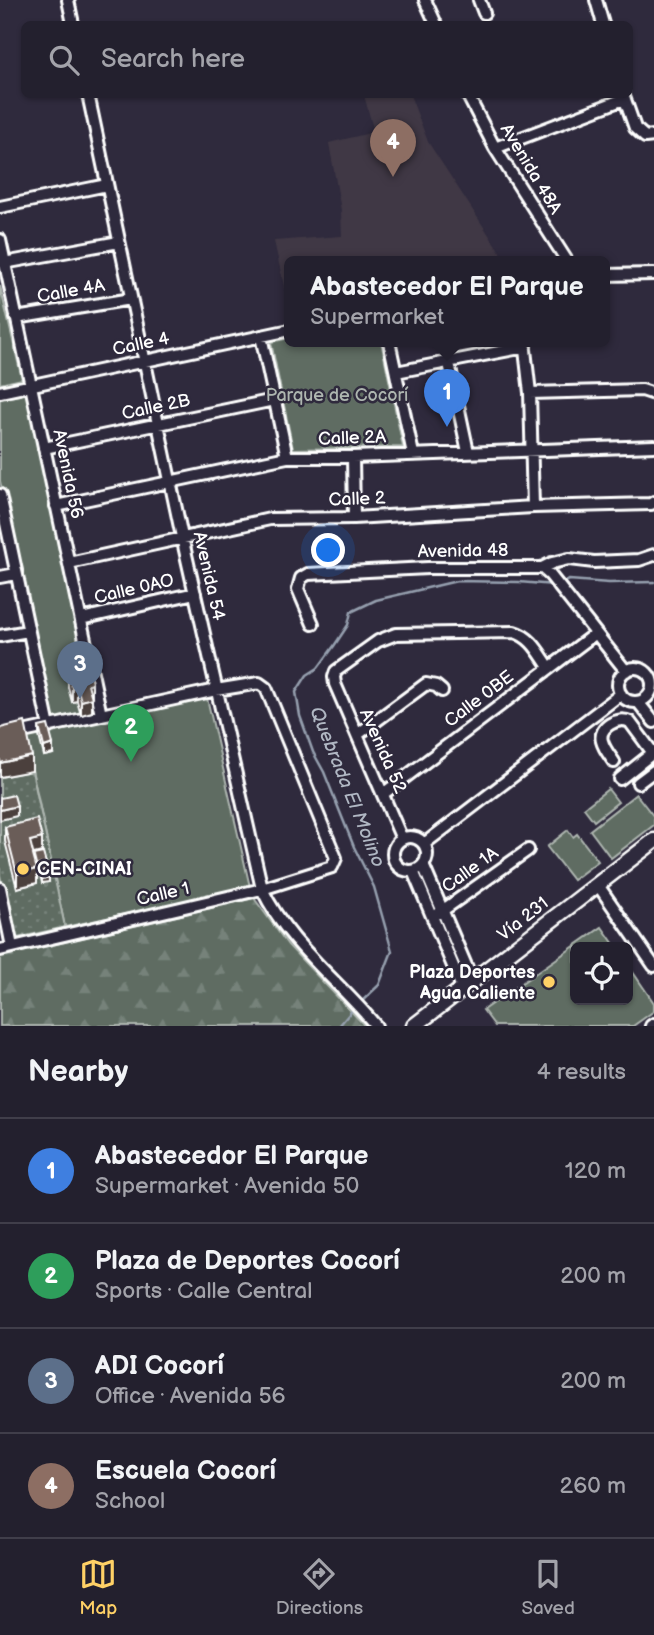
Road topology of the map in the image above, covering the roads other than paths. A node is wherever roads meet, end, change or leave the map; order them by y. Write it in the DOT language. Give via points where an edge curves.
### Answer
graph roads {
  1 [pos="68,0"];
  2 [pos="425,0"];
  3 [pos="479,0"];
  4 [pos="596,0"];
  5 [pos="484,13"];
  6 [pos="72,21"];
  7 [pos="435,21"];
  8 [pos="602,21"];
  9 [pos="89,98"];
  10 [pos="469,98"];
  11 [pos="621,98"];
  12 [pos="624,98"];
  13 [pos="654,136"];
  14 [pos="495,148"];
  15 [pos="107,185"];
  16 [pos="1,206"];
  17 [pos="0,240"];
  18 [pos="119,242"];
  19 [pos="564,256"];
  20 [pos="4,263"];
  21 [pos="654,274"];
  22 [pos="610,275"];
  23 [pos="131,299"];
  24 [pos="16,318"];
  25 [pos="284,331"];
  26 [pos="261,336"];
  27 [pos="390,347"];
  28 [pos="513,347"];
  29 [pos="525,347"];
  30 [pos="144,361"];
  31 [pos="449,363"];
  32 [pos="396,372"];
  33 [pos="30,385"];
  34 [pos="0,392"];
  35 [pos="530,393"];
  36 [pos="654,394"];
  37 [pos="274,400"];
  38 [pos="157,425"];
  39 [pos="654,446"];
  40 [pos="44,448"];
  41 [pos="531,450"];
  42 [pos="468,452"];
  43 [pos="413,454"];
  44 [pos="286,457"];
  45 [pos="354,457"];
  46 [pos="170,482"];
  47 [pos="0,495"];
  48 [pos="652,503"];
  49 [pos="56,506"];
  50 [pos="533,507"];
  51 [pos="2,517"];
  52 [pos="354,517"];
  53 [pos="182,537"];
  54 [pos="654,555"];
  55 [pos="69,563"];
  56 [pos="546,571"];
  57 [pos="16,574"];
  58 [pos="0,577"];
  59 [pos="195,593"];
  60 [pos="81,619"];
  61 [pos="313,624"];
  62 [pos="28,631"];
  63 [pos="596,633"];
  64 [pos="0,636"];
  65 [pos="549,667"];
  66 [pos="626,671"];
  67 [pos="651,673"];
  68 [pos="216,690"];
  69 [pos="442,691"];
  70 [pos="621,694"];
  71 [pos="647,700"];
  72 [pos="101,716"];
  73 [pos="654,722"];
  74 [pos="49,727"];
  75 [pos="357,735"];
  76 [pos="0,737"];
  77 [pos="653,753"];
  78 [pos="614,762"];
  79 [pos="654,771"];
  80 [pos="620,779"];
  81 [pos="638,783"];
  82 [pos="383,794"];
  83 [pos="402,839"];
  84 [pos="424,844"];
  85 [pos="652,848"];
  86 [pos="528,850"];
  87 [pos="418,868"];
  88 [pos="598,885"];
  89 [pos="0,888"];
  90 [pos="262,889"];
  91 [pos="443,911"];
  92 [pos="432,917"];
  93 [pos="12,947"];
  94 [pos="0,950"];
  95 [pos="654,966"];
  96 [pos="468,986"];
  97 [pos="372,1022"];
  98 [pos="414,1026"];
  1 -- 6 [label="street"];
  2 -- 7 [label="street"];
  3 -- 5 [label="street"];
  4 -- 8 [label="street"];
  9 -- 15 [label="street, Avenida 54"];
  10 -- 14 [label="street, Avenida 48A"];
  11 -- 14 [label="street"];
  12 -- 13 [label="street" via="635,128"];
  14 -- 19 [label="street, Avenida 48A"];
  15 -- 16 [label="street"];
  15 -- 18 [label="street, Avenida 54"];
  17 -- 20 [label="street, Avenida 56"];
  18 -- 20 [label="street"];
  18 -- 23 [label="street, Avenida 54"];
  20 -- 24 [label="street, Avenida 56"];
  21 -- 22 [label="street"];
  23 -- 24 [label="street, Calle 4A"];
  23 -- 30 [label="street, Avenida 54"];
  24 -- 33 [label="street, Avenida 56"];
  25 -- 26 [label="street, Calle 4"];
  26 -- 30 [label="street, Calle 4"];
  26 -- 37 [label="street"];
  27 -- 32 [label="street"];
  28 -- 31 [label="street"];
  29 -- 35 [label="street"];
  30 -- 33 [label="street, Calle 4"];
  30 -- 38 [label="street, Avenida 54"];
  31 -- 32 [label="street"];
  31 -- 42 [label="street"];
  32 -- 43 [label="street"];
  33 -- 34 [label="street, Calle 4"];
  33 -- 40 [label="street, Avenida 56"];
  35 -- 36 [label="street" via="642,390"];
  35 -- 41 [label="street"];
  37 -- 38 [label="street, Calle 2B"];
  37 -- 44 [label="street"];
  38 -- 40 [label="street, Calle 2B"];
  38 -- 46 [label="street, Avenida 54"];
  39 -- 41 [label="street, Calle 2A"];
  40 -- 49 [label="street, Avenida 56"];
  41 -- 42 [label="street, Calle 2A"];
  41 -- 50 [label="street"];
  42 -- 43 [label="street, Calle 2A"];
  43 -- 45 [label="street, Calle 2A"];
  44 -- 45 [label="street, Calle 2A"];
  44 -- 46 [label="street, Calle 2A"];
  45 -- 52 [label="street"];
  46 -- 49 [label="street, Calle 2A"];
  46 -- 53 [label="street, Avenida 54"];
  47 -- 51 [label="street"];
  48 -- 50 [label="street, Calle 2"];
  49 -- 55 [label="street, Avenida 56"];
  50 -- 52 [label="street, Calle 2"];
  51 -- 57 [label="street"];
  52 -- 53 [label="street, Calle 2" via="270,519"];
  53 -- 55 [label="street, Calle 2"];
  53 -- 59 [label="street, Avenida 54"];
  54 -- 56 [label="street" via="639,560 569,559 552,563"];
  55 -- 60 [label="street, Avenida 56"];
  56 -- 61 [label="street, Avenida 48" via="428,568 307,574 298,589"];
  56 -- 63 [label="street"];
  57 -- 58 [label="street"];
  57 -- 62 [label="street"];
  59 -- 60 [label="street, Calle 0AO"];
  59 -- 68 [label="street, Avenida 54"];
  60 -- 72 [label="street, Avenida 56"];
  62 -- 64 [label="street"];
  62 -- 74 [label="street"];
  63 -- 65 [label="street, Calle 0BE"];
  63 -- 66 [label="street"];
  65 -- 75 [label="street, Avenida 52" via="529,639 514,632 396,634 378,641 334,677"];
  65 -- 82 [label="street, Calle 0BE"];
  66 -- 67 [label="street" via="638,668"];
  66 -- 70 [label="street" via="619,679"];
  67 -- 71 [label="street"];
  68 -- 72 [label="street"];
  68 -- 90 [label="street, Avenida 54"];
  68 -- 90 [label="street, Calle 1" via="259,683 266,688 336,858 332,867"];
  69 -- 75 [label="street" via="426,684"];
  70 -- 71 [label="street" via="628,701"];
  70 -- 84 [label="street"];
  71 -- 73 [label="street"];
  72 -- 74 [label="street"];
  74 -- 76 [label="street"];
  75 -- 82 [label="street, Avenida 52"];
  77 -- 78 [label="street" via="630,722 618,720 601,734"];
  77 -- 80 [label="street"];
  79 -- 81 [label="street"];
  82 -- 83 [label="street, Avenida 52"];
  83 -- 84 [label="street" via="414,837"];
  83 -- 87 [label="street" via="394,848 393,860 401,869"];
  84 -- 87 [label="street" via="427,857"];
  85 -- 88 [label="main road, Vía 231"];
  86 -- 91 [label="street, Calle 1A"];
  87 -- 91 [label="street"];
  87 -- 92 [label="street"];
  88 -- 95 [label="street"];
  88 -- 96 [label="main road, Vía 231"];
  89 -- 93 [label="street"];
  90 -- 93 [label="street, Calle 1"];
  90 -- 97 [label="street, Avenida 54" via="289,935"];
  91 -- 92 [label="street, Calle 1A"];
  91 -- 96 [label="street"];
  92 -- 96 [label="street"];
  93 -- 94 [label="street, Calle 1"];
  96 -- 98 [label="main road, Vía 231"];
}
